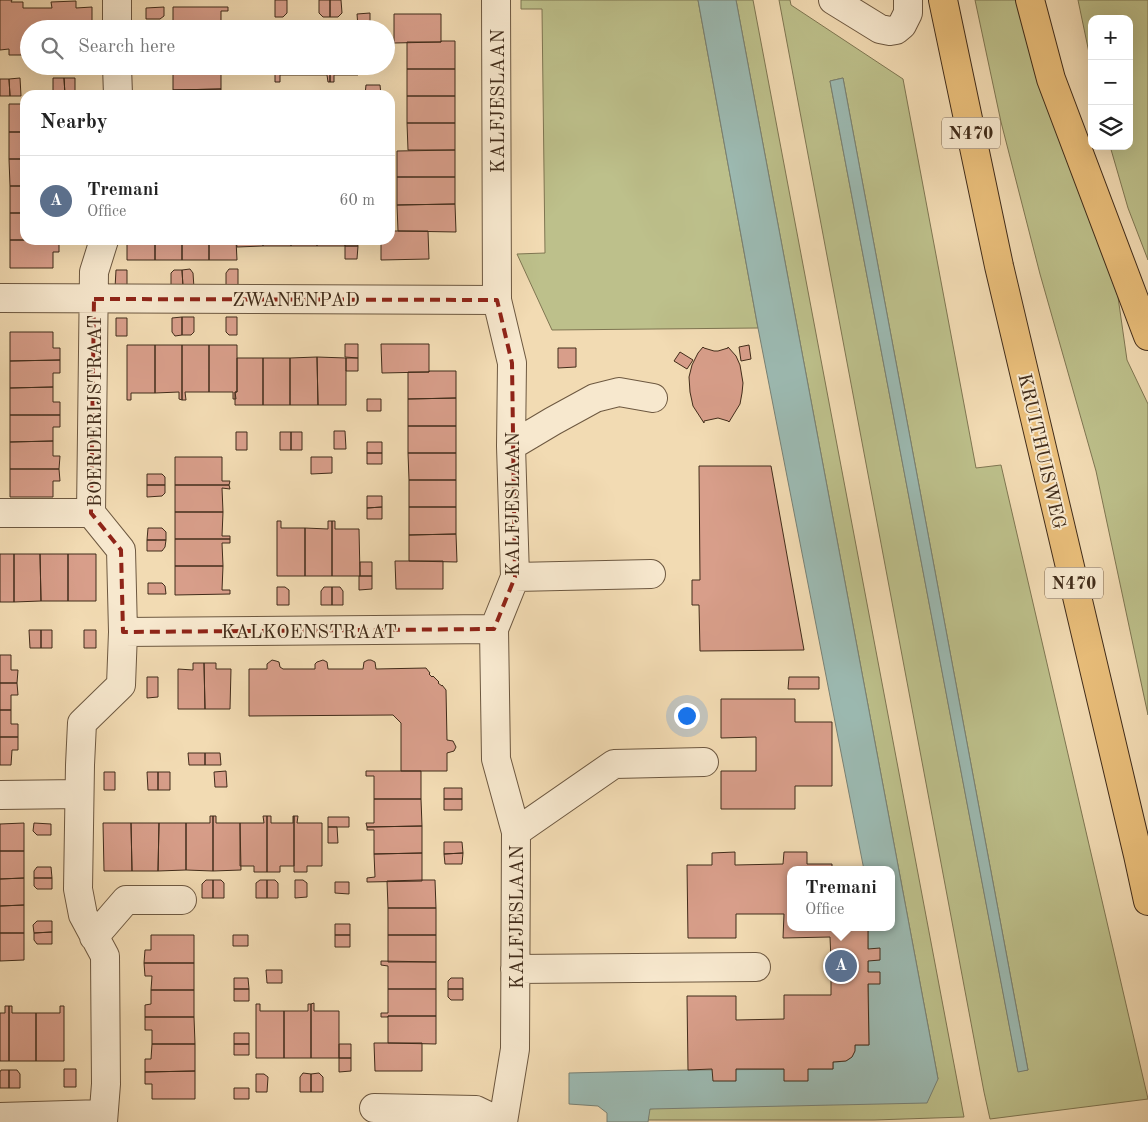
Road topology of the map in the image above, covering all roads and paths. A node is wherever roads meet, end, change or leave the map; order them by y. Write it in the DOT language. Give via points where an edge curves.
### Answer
graph roads {
  1 [pos="116,0"];
  2 [pos="496,0"];
  3 [pos="833,0"];
  4 [pos="908,0"];
  5 [pos="943,0"];
  6 [pos="1030,0"];
  7 [pos="117,20"];
  8 [pos="117,75"];
  9 [pos="118,90"];
  10 [pos="102,245"];
  11 [pos="0,298"];
  12 [pos="94,299"];
  13 [pos="497,300"];
  14 [pos="1148,336"];
  15 [pos="653,398"];
  16 [pos="511,446"];
  17 [pos="91,512"];
  18 [pos="0,513"];
  19 [pos="650,574"];
  20 [pos="515,577"];
  21 [pos="494,629"];
  22 [pos="123,632"];
  23 [pos="704,762"];
  24 [pos="79,794"];
  25 [pos="0,795"];
  26 [pos="516,832"];
  27 [pos="182,900"];
  28 [pos="1148,901"];
  29 [pos="94,937"];
  30 [pos="756,967"];
  31 [pos="515,970"];
  32 [pos="374,1108"];
  33 [pos="0,1117"];
  34 [pos="103,1118"];
  35 [pos="502,1122"];
  1 -- 7 [label="street"];
  2 -- 13 [label="street, KALFJESLAAN"];
  3 -- 4 [label="street" via="880,29 890,31 902,25 908,14"];
  5 -- 28 [label="main road, KRUITHUISWEG / N470" via="999,266"];
  6 -- 14 [label="main road" via="1051,79"];
  8 -- 9 [label="street"];
  10 -- 12 [label="street, BOERDERIJSTRAAT" via="94,272"];
  11 -- 12 [label="street, ZWANENPAD"];
  12 -- 13 [label="street, ZWANENPAD"];
  12 -- 17 [label="street, BOERDERIJSTRAAT"];
  13 -- 16 [label="street, KALFJESLAAN" via="512,363"];
  15 -- 16 [label="street" via="619,392 595,398"];
  16 -- 20 [label="street, KALFJESLAAN"];
  17 -- 18 [label="street"];
  17 -- 22 [label="street, BOERDERIJSTRAAT" via="121,550"];
  19 -- 20 [label="street"];
  20 -- 21 [label="street, KALFJESLAAN"];
  21 -- 22 [label="street, KALKOENSTRAAT"];
  21 -- 26 [label="street, KALFJESLAAN" via="496,759"];
  22 -- 24 [label="street, BOERDERIJSTRAAT" via="121,685 82,723"];
  23 -- 26 [label="street" via="614,764"];
  24 -- 25 [label="street"];
  24 -- 29 [label="street, BOERDERIJSTRAAT" via="78,889 83,915"];
  26 -- 31 [label="street, KALFJESLAAN"];
  27 -- 29 [label="street" via="126,900"];
  29 -- 34 [label="street, BOERDERIJSTRAAT" via="104,956 106,1084"];
  30 -- 31 [label="street"];
  31 -- 35 [label="street, KALFJESLAAN" via="515,1049"];
  32 -- 35 [label="street" via="476,1110"];
  33 -- 34 [label="street"];
}
